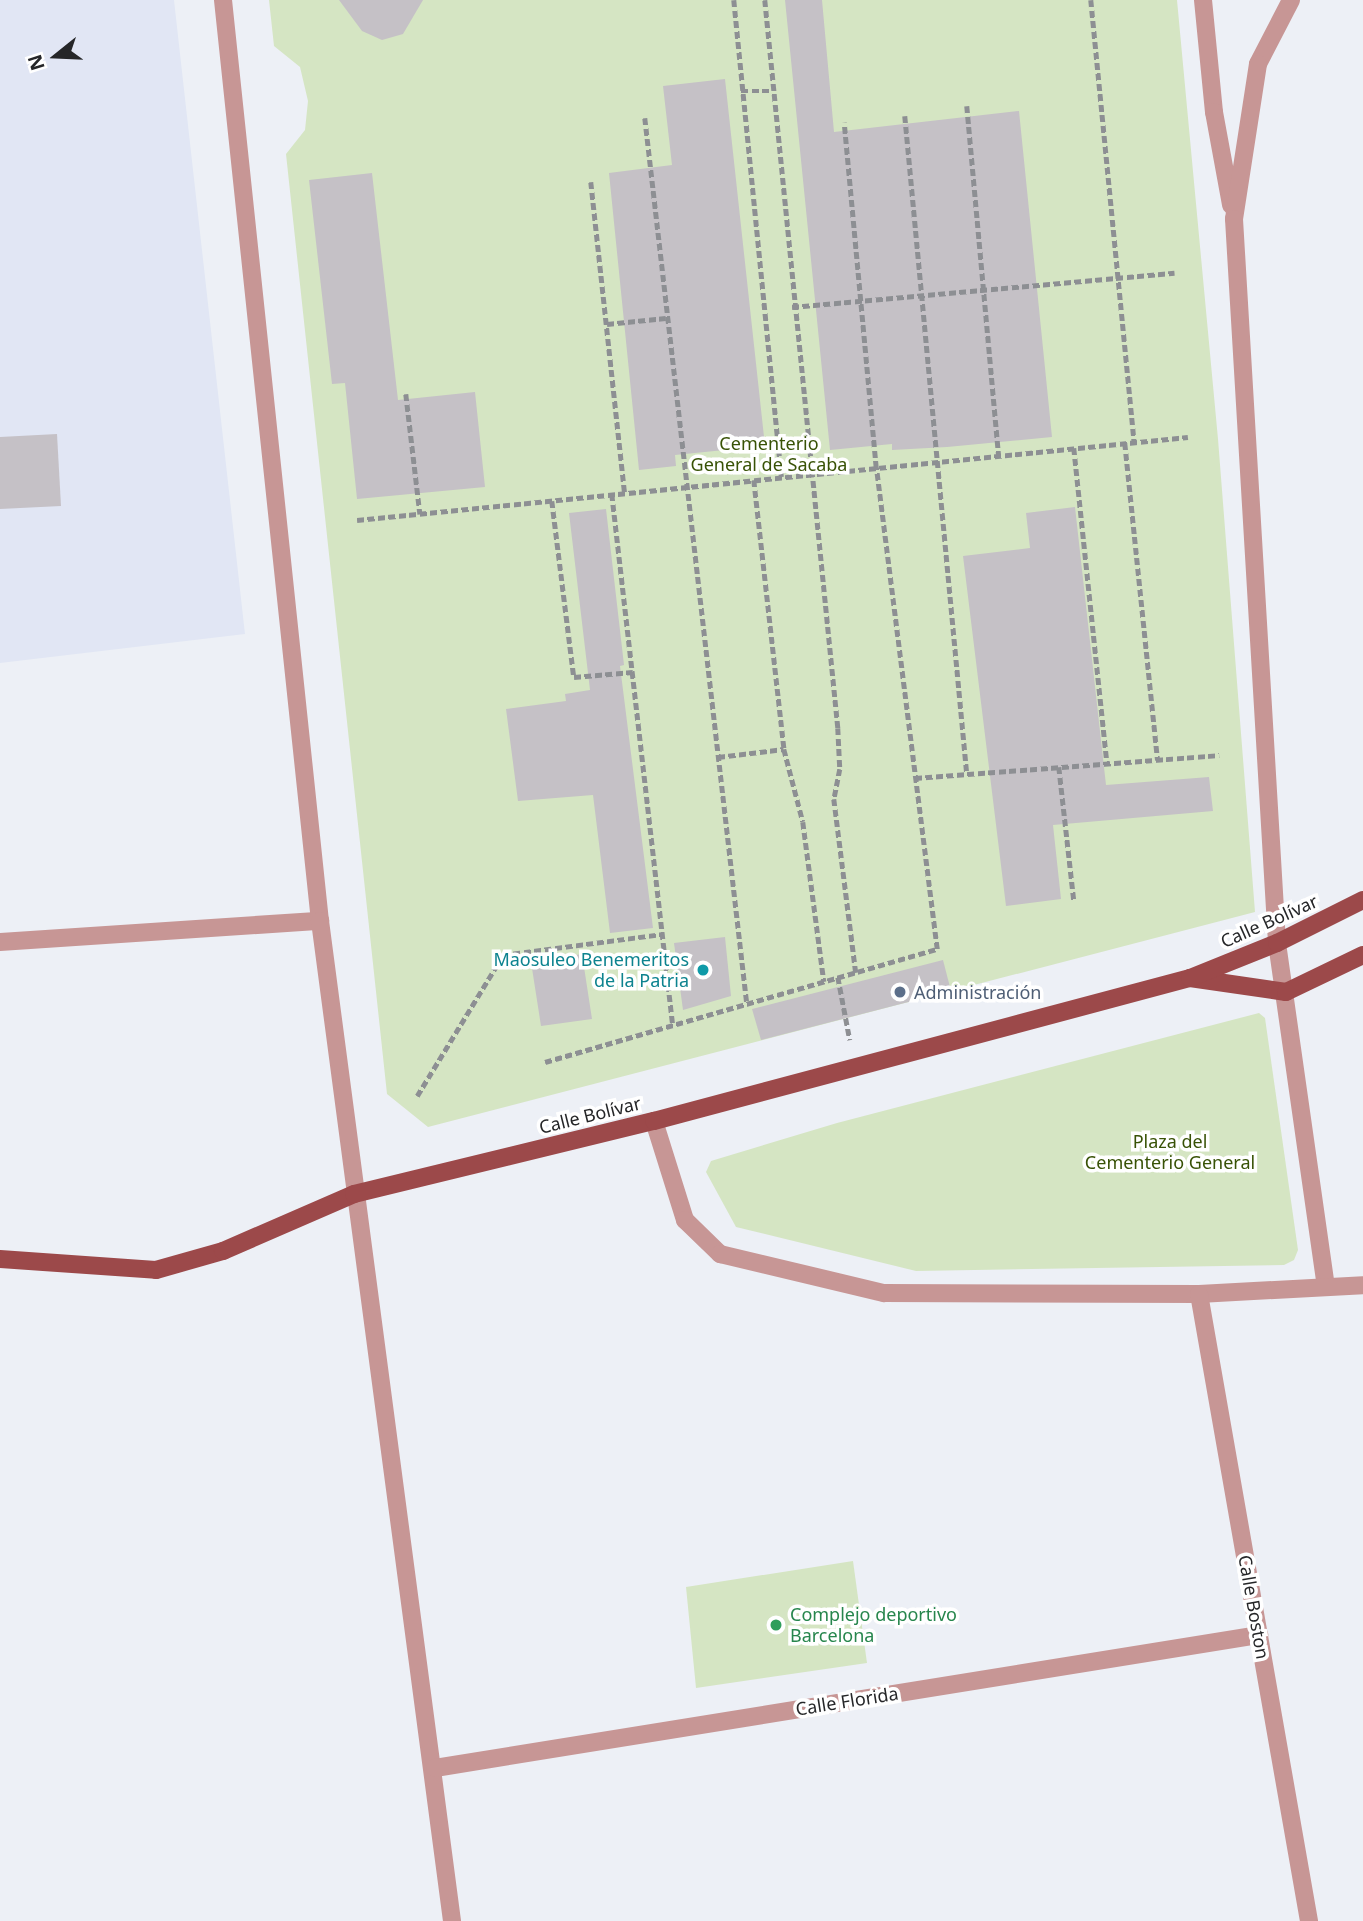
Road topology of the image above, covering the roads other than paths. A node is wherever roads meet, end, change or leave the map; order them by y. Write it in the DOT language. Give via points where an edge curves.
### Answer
graph roads {
  1 [pos="223,0"];
  2 [pos="1203,0"];
  3 [pos="1291,0"];
  4 [pos="1234,219"];
  5 [pos="1363,900"];
  6 [pos="320,921"];
  7 [pos="0,942"];
  8 [pos="1277,943"];
  9 [pos="1363,955"];
  10 [pos="1190,978"];
  11 [pos="1286,992"];
  12 [pos="654,1121"];
  13 [pos="354,1194"];
  14 [pos="0,1258"];
  15 [pos="1363,1285"];
  16 [pos="1326,1286"];
  17 [pos="1199,1294"];
  18 [pos="1259,1634"];
  19 [pos="435,1768"];
  20 [pos="452,1921"];
  21 [pos="1309,1921"];
  1 -- 6 [label="street"];
  2 -- 4 [label="street" via="1214,112"];
  3 -- 4 [label="street" via="1258,64"];
  4 -- 8 [label="street"];
  5 -- 8 [label="main road, Calle Bolívar"];
  6 -- 7 [label="street"];
  6 -- 13 [label="street"];
  8 -- 10 [label="main road, Calle Bolívar"];
  8 -- 11 [label="street"];
  9 -- 11 [label="main road"];
  10 -- 11 [label="main road, Calle Bolívar"];
  10 -- 12 [label="main road, Calle Bolívar"];
  11 -- 16 [label="street"];
  12 -- 13 [label="main road, Calle Bolívar"];
  12 -- 17 [label="street" via="685,1220 719,1254 884,1293"];
  13 -- 14 [label="main road, Calle Bolívar" via="223,1251 156,1269"];
  13 -- 19 [label="street"];
  15 -- 16 [label="street"];
  16 -- 17 [label="street"];
  17 -- 18 [label="street, Calle Boston"];
  18 -- 19 [label="street, Calle Florida"];
  18 -- 21 [label="street, Calle Boston"];
  19 -- 20 [label="street"];
}
